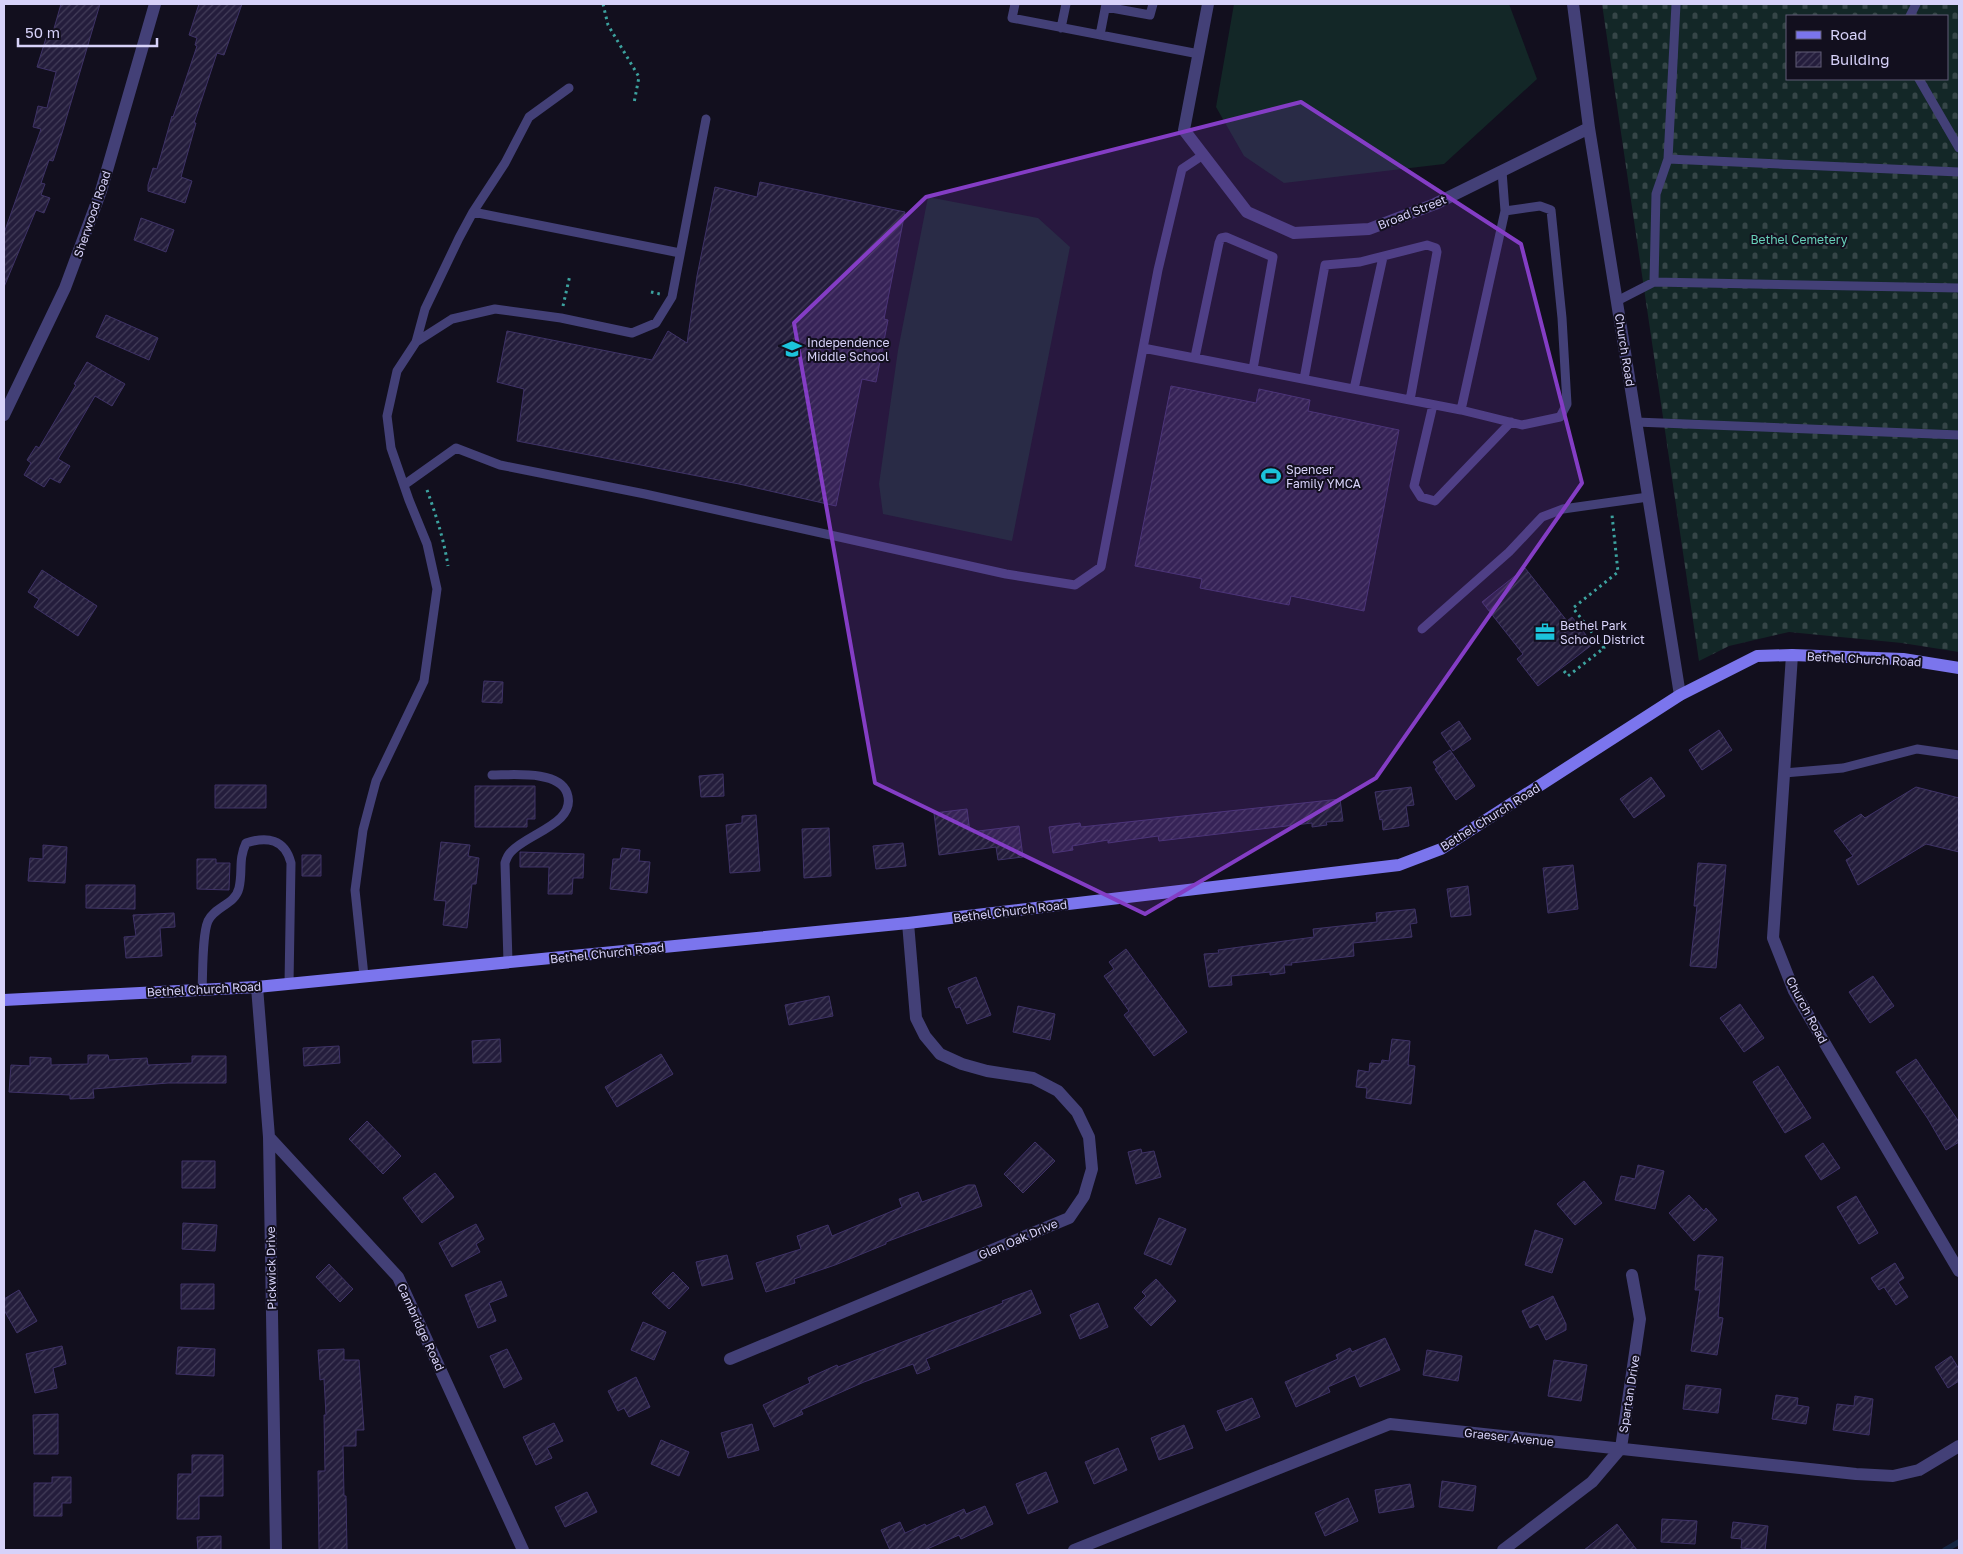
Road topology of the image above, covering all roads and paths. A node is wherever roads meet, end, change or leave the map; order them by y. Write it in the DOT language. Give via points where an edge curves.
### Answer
graph roads {
  1 [pos="155,4"];
  2 [pos="603,4"];
  3 [pos="1015,4"];
  4 [pos="1066,4"];
  5 [pos="1152,4"];
  6 [pos="1208,4"];
  7 [pos="1574,4"];
  8 [pos="1676,4"];
  9 [pos="1106,5"];
  10 [pos="1061,28"];
  11 [pos="1100,35"];
  12 [pos="1199,54"];
  13 [pos="1920,80"];
  14 [pos="568,88"];
  15 [pos="634,102"];
  16 [pos="706,119"];
  17 [pos="1589,128"];
  18 [pos="1959,148"];
  19 [pos="1203,155"];
  20 [pos="1668,159"];
  21 [pos="1502,171"];
  22 [pos="1959,172"];
  23 [pos="1505,211"];
  24 [pos="473,212"];
  25 [pos="680,253"];
  26 [pos="1382,258"];
  27 [pos="570,275"];
  28 [pos="1654,282"];
  29 [pos="1959,288"];
  30 [pos="1617,301"];
  31 [pos="564,302"];
  32 [pos="416,342"];
  33 [pos="1144,348"];
  34 [pos="1195,358"];
  35 [pos="1253,369"];
  36 [pos="1304,379"];
  37 [pos="1354,389"];
  38 [pos="1410,400"];
  39 [pos="1433,404"];
  40 [pos="1461,410"];
  41 [pos="4,415"];
  42 [pos="1512,422"];
  43 [pos="1636,422"];
  44 [pos="1959,435"];
  45 [pos="404,485"];
  46 [pos="1648,497"];
  47 [pos="1610,502"];
  48 [pos="1422,628"];
  49 [pos="1792,655"];
  50 [pos="1959,668"];
  51 [pos="1564,671"];
  52 [pos="1680,695"];
  53 [pos="1959,755"];
  54 [pos="1784,773"];
  55 [pos="492,775"];
  56 [pos="908,923"];
  57 [pos="508,962"];
  58 [pos="364,976"];
  59 [pos="289,984"];
  60 [pos="257,987"];
  61 [pos="202,990"];
  62 [pos="4,1000"];
  63 [pos="269,1137"];
  64 [pos="1959,1272"];
  65 [pos="1632,1275"];
  66 [pos="730,1359"];
  67 [pos="1959,1446"];
  68 [pos="1621,1448"];
  69 [pos="276,1550"];
  70 [pos="523,1550"];
  71 [pos="1074,1550"];
  72 [pos="1503,1550"];
  1 -- 41 [label="street, Sherwood Road" via="98,200 65,288"];
  2 -- 15 [label="path" via="608,25 639,77"];
  3 -- 10 [label="lane" via="1012,18"];
  4 -- 10 [label="lane"];
  5 -- 9 [label="lane" via="1150,15"];
  6 -- 12 [label="street, Broad Street"];
  7 -- 17 [label="street, Church Road"];
  8 -- 20 [label="lane"];
  9 -- 11 [label="lane"];
  10 -- 11 [label="lane"];
  11 -- 12 [label="lane"];
  12 -- 19 [label="street, Broad Street" via="1184,130"];
  13 -- 18 [label="lane"];
  14 -- 24 [label="lane" via="530,117"];
  16 -- 25 [label="lane"];
  17 -- 21 [label="street, Broad Street"];
  17 -- 30 [label="street, Church Road"];
  19 -- 21 [label="street, Broad Street" via="1247,212 1294,233 1369,229 1435,204"];
  19 -- 33 [label="lane" via="1182,169 1158,270"];
  20 -- 22 [label="lane"];
  20 -- 28 [label="lane" via="1656,194"];
  21 -- 23 [label="lane"];
  23 -- 40 [label="lane"];
  23 -- 42 [label="lane" via="1540,206 1551,210 1567,404 1560,417 1522,425"];
  24 -- 25 [label="lane"];
  24 -- 32 [label="lane" via="440,274"];
  25 -- 32 [label="lane" via="672,297 656,323 632,332 495,309 452,319"];
  26 -- 36 [label="lane" via="1325,265"];
  26 -- 37 [label="lane"];
  26 -- 38 [label="lane" via="1427,245 1437,250"];
  27 -- 31 [label="path"];
  28 -- 29 [label="lane"];
  28 -- 30 [label="lane"];
  30 -- 43 [label="street, Church Road"];
  32 -- 45 [label="lane" via="397,372 387,416 391,448"];
  33 -- 34 [label="lane"];
  33 -- 45 [label="lane" via="1101,567 1075,585 996,572 500,465 456,448"];
  34 -- 35 [label="lane"];
  34 -- 35 [label="lane" via="1219,243 1226,237 1273,257"];
  35 -- 36 [label="lane"];
  36 -- 37 [label="lane"];
  37 -- 38 [label="lane"];
  38 -- 39 [label="lane"];
  39 -- 40 [label="lane"];
  39 -- 42 [label="lane" via="1414,486 1421,497 1435,501"];
  40 -- 42 [label="lane"];
  43 -- 44 [label="lane"];
  43 -- 46 [label="street, Church Road"];
  45 -- 58 [label="lane" via="428,544 437,588 424,681 376,781 363,830 356,890"];
  46 -- 47 [label="lane"];
  46 -- 52 [label="street, Church Road"];
  47 -- 48 [label="lane" via="1563,509 1542,517 1509,552"];
  47 -- 51 [label="path" via="1618,572 1573,608 1604,648 1568,676"];
  49 -- 50 [label="street, Bethel Church Road" via="1903,659"];
  49 -- 52 [label="street, Bethel Church Road" via="1757,656"];
  49 -- 54 [label="street, Church Road"];
  52 -- 56 [label="street, Bethel Church Road" via="1441,850 1399,865"];
  53 -- 54 [label="lane" via="1917,748 1844,768"];
  54 -- 64 [label="street, Church Road" via="1773,938 1794,991"];
  55 -- 57 [label="lane" via="546,777 565,789 569,805 563,817 510,852 505,863"];
  56 -- 57 [label="street, Bethel Church Road"];
  56 -- 66 [label="street, Glen Oak Drive" via="916,1018 925,1036 940,1054 962,1064 1033,1078 1058,1092 1077,1112 1089,1137 1092,1169 1084,1196 1069,1218"];
  57 -- 58 [label="street, Bethel Church Road"];
  58 -- 59 [label="street, Bethel Church Road"];
  59 -- 60 [label="street, Bethel Church Road"];
  59 -- 61 [label="lane" via="291,863 284,846 272,840 256,839 246,842 241,854 239,888 235,896 214,912 208,921"];
  60 -- 61 [label="street, Bethel Church Road"];
  60 -- 63 [label="street, Pickwick Drive"];
  61 -- 62 [label="street, Bethel Church Road"];
  63 -- 69 [label="street, Pickwick Drive"];
  63 -- 70 [label="street, Cambridge Road" via="398,1277"];
  65 -- 68 [label="street, Spartan Drive" via="1640,1319"];
  67 -- 68 [label="street, Graeser Avenue" via="1919,1470 1893,1476"];
  68 -- 71 [label="street, Graeser Avenue" via="1390,1424"];
  68 -- 72 [label="street, Spartan Drive" via="1592,1482"];
}
